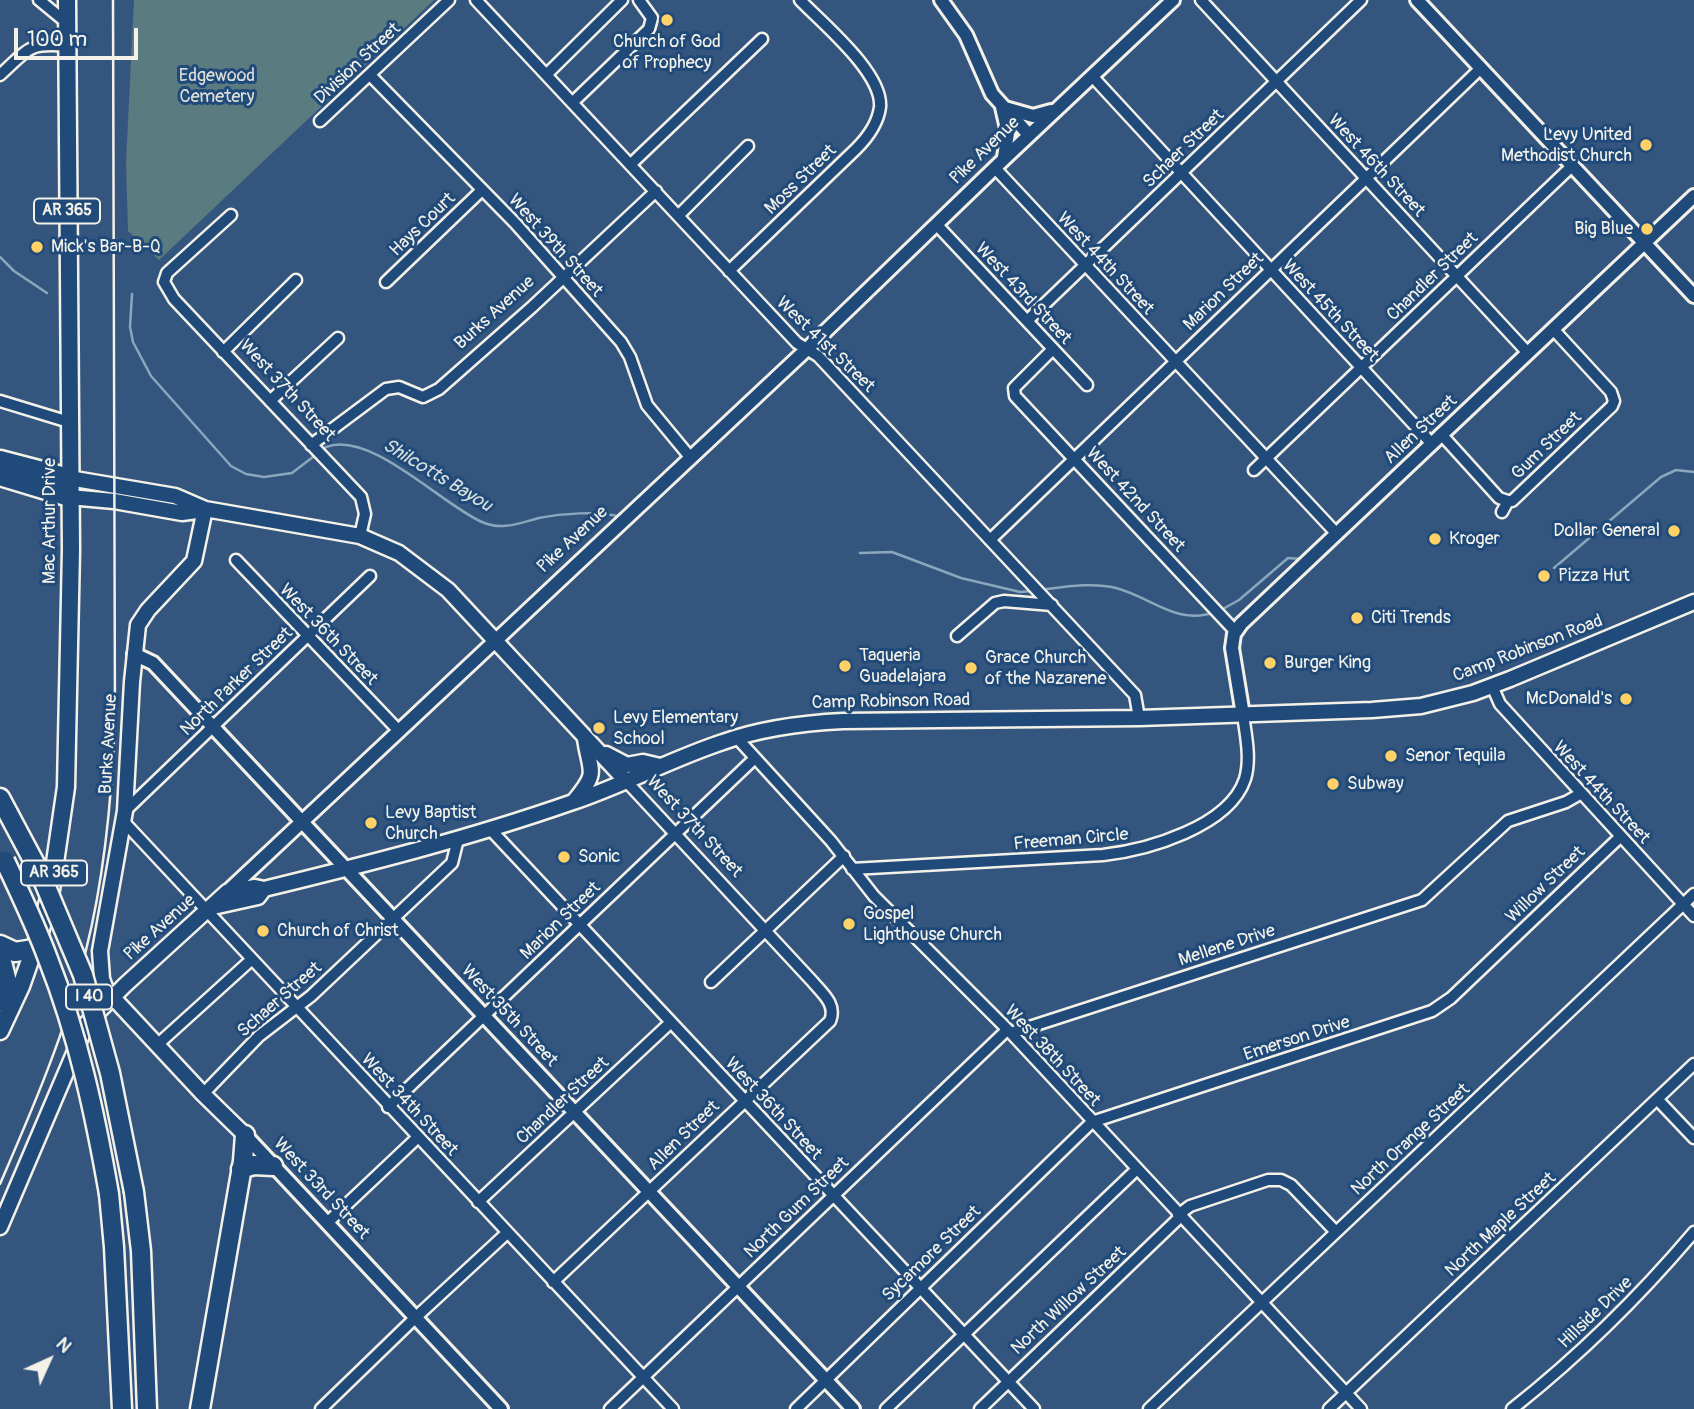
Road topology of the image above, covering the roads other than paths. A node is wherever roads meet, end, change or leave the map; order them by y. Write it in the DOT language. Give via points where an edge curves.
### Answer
graph roads {
  1 [pos="39,0"];
  2 [pos="67,0"];
  3 [pos="449,0"];
  4 [pos="476,0"];
  5 [pos="622,0"];
  6 [pos="639,0"];
  7 [pos="800,0"];
  8 [pos="941,0"];
  9 [pos="1173,0"];
  10 [pos="1201,0"];
  11 [pos="1361,0"];
  12 [pos="1417,0"];
  13 [pos="67,23"];
  14 [pos="762,39"];
  15 [pos="66,47"];
  16 [pos="1481,68"];
  17 [pos="547,74"];
  18 [pos="0,75"];
  19 [pos="370,75"];
  20 [pos="1092,76"];
  21 [pos="1277,82"];
  22 [pos="573,102"];
  23 [pos="1002,106"];
  24 [pos="1059,107"];
  25 [pos="320,121"];
  26 [pos="1029,135"];
  27 [pos="748,146"];
  28 [pos="999,163"];
  29 [pos="631,164"];
  30 [pos="1573,165"];
  31 [pos="1181,173"];
  32 [pos="1366,178"];
  33 [pos="482,190"];
  34 [pos="656,191"];
  35 [pos="1694,196"];
  36 [pos="231,215"];
  37 [pos="679,215"];
  38 [pos="936,224"];
  39 [pos="1645,243"];
  40 [pos="1085,266"];
  41 [pos="1270,270"];
  42 [pos="729,271"];
  43 [pos="1457,276"];
  44 [pos="563,279"];
  45 [pos="296,280"];
  46 [pos="386,282"];
  47 [pos="1694,296"];
  48 [pos="1028,320"];
  49 [pos="1553,329"];
  50 [pos="338,338"];
  51 [pos="807,349"];
  52 [pos="1053,349"];
  53 [pos="223,352"];
  54 [pos="1528,353"];
  55 [pos="1175,362"];
  56 [pos="1361,368"];
  57 [pos="1087,385"];
  58 [pos="0,401"];
  59 [pos="270,401"];
  60 [pos="69,422"];
  61 [pos="1436,439"];
  62 [pos="312,446"];
  63 [pos="690,457"];
  64 [pos="1074,458"];
  65 [pos="1265,459"];
  66 [pos="0,460"];
  67 [pos="1254,470"];
  68 [pos="0,476"];
  69 [pos="69,478"];
  70 [pos="69,497"];
  71 [pos="1508,501"];
  72 [pos="205,509"];
  73 [pos="1502,512"];
  74 [pos="1336,533"];
  75 [pos="360,536"];
  76 [pos="990,540"];
  77 [pos="236,559"];
  78 [pos="370,576"];
  79 [pos="1048,601"];
  80 [pos="1694,602"];
  81 [pos="1235,631"];
  82 [pos="307,636"];
  83 [pos="957,636"];
  84 [pos="495,640"];
  85 [pos="134,654"];
  86 [pos="1492,686"];
  87 [pos="1243,715"];
  88 [pos="1139,718"];
  89 [pos="213,727"];
  90 [pos="399,731"];
  91 [pos="737,737"];
  92 [pos="585,738"];
  93 [pos="596,749"];
  94 [pos="755,758"];
  95 [pos="660,766"];
  96 [pos="626,781"];
  97 [pos="1580,794"];
  98 [pos="574,802"];
  99 [pos="4,806"];
  100 [pos="125,816"];
  101 [pos="304,822"];
  102 [pos="489,829"];
  103 [pos="675,834"];
  104 [pos="1620,837"];
  105 [pos="458,839"];
  106 [pos="2,856"];
  107 [pos="844,856"];
  108 [pos="346,867"];
  109 [pos="852,869"];
  110 [pos="264,890"];
  111 [pos="227,892"];
  112 [pos="1694,894"];
  113 [pos="1683,904"];
  114 [pos="209,909"];
  115 [pos="1694,916"];
  116 [pos="395,919"];
  117 [pos="579,925"];
  118 [pos="764,932"];
  119 [pos="0,945"];
  120 [pos="34,949"];
  121 [pos="100,951"];
  122 [pos="0,954"];
  123 [pos="1494,956"];
  124 [pos="251,960"];
  125 [pos="711,982"];
  126 [pos="113,997"];
  127 [pos="295,1007"];
  128 [pos="9,1009"];
  129 [pos="833,1011"];
  130 [pos="483,1016"];
  131 [pos="87,1023"];
  132 [pos="670,1023"];
  133 [pos="0,1031"];
  134 [pos="1009,1031"];
  135 [pos="157,1045"];
  136 [pos="1694,1064"];
  137 [pos="204,1094"];
  138 [pos="1657,1099"];
  139 [pos="745,1102"];
  140 [pos="388,1107"];
  141 [pos="575,1111"];
  142 [pos="1092,1122"];
  143 [pos="245,1135"];
  144 [pos="417,1138"];
  145 [pos="1694,1138"];
  146 [pos="273,1166"];
  147 [pos="241,1169"];
  148 [pos="1136,1170"];
  149 [pos="650,1192"];
  150 [pos="832,1195"];
  151 [pos="478,1202"];
  152 [pos="1179,1216"];
  153 [pos="327,1223"];
  154 [pos="0,1227"];
  155 [pos="1336,1232"];
  156 [pos="1694,1232"];
  157 [pos="507,1233"];
  158 [pos="553,1282"];
  159 [pos="738,1287"];
  160 [pos="920,1287"];
  161 [pos="1261,1302"];
  162 [pos="415,1318"];
  163 [pos="964,1335"];
  164 [pos="643,1377"];
  165 [pos="826,1380"];
  166 [pos="1008,1380"];
  167 [pos="1346,1393"];
  168 [pos="122,1409"];
  169 [pos="147,1409"];
  170 [pos="200,1409"];
  171 [pos="321,1409"];
  172 [pos="501,1409"];
  173 [pos="610,1409"];
  174 [pos="673,1409"];
  175 [pos="796,1409"];
  176 [pos="853,1409"];
  177 [pos="886,1409"];
  178 [pos="980,1409"];
  179 [pos="1034,1409"];
  180 [pos="1149,1409"];
  181 [pos="1329,1409"];
  182 [pos="1361,1409"];
  183 [pos="1512,1409"];
  1 -- 13 [label="street"];
  2 -- 13 [label="main road, Mac Arthur Drive / AR 365"];
  3 -- 19 [label="street, Division Street"];
  4 -- 17 [label="street, West 41st Street"];
  5 -- 17 [label="street"];
  6 -- 22 [label="street" via="652,18 649,29"];
  7 -- 42 [label="street, Moss Street" via="862,65 876,87 880,102 875,122 863,142"];
  8 -- 23 [label="street" via="966,35"];
  9 -- 20 [label="street, Pike Avenue"];
  10 -- 21 [label="street, West 46th Street"];
  11 -- 21 [label="street, Schaer Street"];
  12 -- 16 [label="street"];
  13 -- 15 [label="main road, Mac Arthur Drive / AR 365"];
  14 -- 29 [label="street"];
  15 -- 18 [label="street" via="33,46"];
  15 -- 60 [label="main road, Mac Arthur Drive / AR 365"];
  16 -- 30 [label="street"];
  16 -- 32 [label="street, Marion Street"];
  17 -- 22 [label="street, West 41st Street"];
  19 -- 25 [label="street, Division Street"];
  19 -- 33 [label="street, West 39th Street"];
  20 -- 24 [label="street, Pike Avenue"];
  20 -- 31 [label="street, West 45th Street"];
  21 -- 31 [label="street, Schaer Street"];
  21 -- 32 [label="street, West 46th Street"];
  22 -- 29 [label="street, West 41st Street"];
  23 -- 24 [label="street" via="1033,116"];
  23 -- 26 [label="street"];
  23 -- 28 [label="street" via="1008,144"];
  24 -- 26 [label="street, Pike Avenue"];
  26 -- 28 [label="street, Pike Avenue"];
  27 -- 37 [label="street"];
  28 -- 38 [label="street, Pike Avenue"];
  28 -- 40 [label="street, West 44th Street"];
  29 -- 34 [label="street, West 41st Street"];
  30 -- 39 [label="street"];
  30 -- 43 [label="street, Chandler Street"];
  31 -- 40 [label="street, Schaer Street"];
  31 -- 41 [label="street, West 45th Street"];
  32 -- 41 [label="street, Marion Street"];
  32 -- 43 [label="street, West 46th Street"];
  33 -- 44 [label="street, West 39th Street"];
  33 -- 46 [label="street, Hays Court"];
  34 -- 37 [label="street, West 41st Street"];
  34 -- 44 [label="street, Burks Avenue"];
  35 -- 39 [label="street, Allen Street"];
  36 -- 53 [label="street, West 37th Street" via="164,279 174,299"];
  37 -- 42 [label="street, West 41st Street"];
  38 -- 48 [label="street, West 43rd Street"];
  38 -- 51 [label="street, Pike Avenue"];
  39 -- 47 [label="street"];
  39 -- 49 [label="street, Allen Street"];
  40 -- 48 [label="street, Schaer Street"];
  40 -- 55 [label="street, West 44th Street"];
  41 -- 55 [label="street, Marion Street"];
  41 -- 56 [label="street, West 45th Street"];
  42 -- 51 [label="street, West 41st Street"];
  43 -- 54 [label="street, West 46th Street"];
  43 -- 56 [label="street, Chandler Street"];
  44 -- 62 [label="street, Burks Avenue" via="429,395 399,387 386,389"];
  44 -- 63 [label="street, West 39th Street" via="621,342 647,405"];
  45 -- 53 [label="street"];
  48 -- 52 [label="street, West 43rd Street"];
  49 -- 54 [label="street, Allen Street"];
  49 -- 71 [label="street, Gum Street" via="1611,392 1614,401"];
  50 -- 59 [label="street"];
  51 -- 63 [label="street, Pike Avenue"];
  51 -- 76 [label="street, West 41st Street"];
  52 -- 57 [label="street, West 43rd Street"];
  52 -- 64 [label="street, West 42nd Street" via="1013,390"];
  53 -- 59 [label="street, West 37th Street"];
  54 -- 61 [label="street, Allen Street"];
  55 -- 64 [label="street, Marion Street"];
  55 -- 65 [label="street, West 44th Street"];
  56 -- 61 [label="street, West 45th Street"];
  56 -- 65 [label="street, Chandler Street"];
  58 -- 60 [label="street"];
  59 -- 62 [label="street, West 37th Street"];
  60 -- 69 [label="main road, Mac Arthur Drive / AR 365"];
  61 -- 71 [label="street, West 45th Street" via="1499,498"];
  61 -- 74 [label="street, Allen Street"];
  62 -- 75 [label="street, West 37th Street" via="361,497 365,514"];
  63 -- 84 [label="street, Pike Avenue"];
  64 -- 76 [label="street, Marion Street"];
  64 -- 81 [label="street, West 42nd Street"];
  65 -- 67 [label="street, Chandler Street"];
  65 -- 74 [label="street, West 44th Street"];
  66 -- 69 [label="highway"];
  68 -- 70 [label="highway"];
  69 -- 70 [label="main road, Mac Arthur Drive / AR 365"];
  69 -- 72 [label="main road" via="175,496"];
  70 -- 72 [label="main road" via="181,513"];
  70 -- 120 [label="main road, Mac Arthur Drive / AR 365" via="66,788 51,890"];
  71 -- 73 [label="street, Gum Street"];
  72 -- 75 [label="main road, West 37th Street"];
  72 -- 85 [label="main road, Burks Avenue" via="194,561 142,618"];
  74 -- 81 [label="street, Allen Street"];
  75 -- 84 [label="main road, West 37th Street" via="399,553 433,577"];
  76 -- 79 [label="street, West 41st Street"];
  77 -- 82 [label="street, West 36th Street"];
  78 -- 82 [label="street, North Parker Street"];
  79 -- 83 [label="street" via="995,603"];
  79 -- 88 [label="street, West 41st Street" via="1135,695"];
  80 -- 86 [label="main road, Camp Robinson Road"];
  81 -- 87 [label="street" via="1232,648"];
  82 -- 89 [label="street, North Parker Street"];
  82 -- 90 [label="street, West 36th Street"];
  84 -- 90 [label="street, Pike Avenue"];
  84 -- 92 [label="main road, West 37th Street"];
  85 -- 89 [label="street, West 35th Street" via="153,663"];
  85 -- 100 [label="main road, Burks Avenue"];
  86 -- 87 [label="main road, Camp Robinson Road" via="1395,709"];
  86 -- 97 [label="street, West 44th Street" via="1500,704"];
  87 -- 88 [label="main road, Camp Robinson Road"];
  87 -- 109 [label="street, Freeman Circle" via="1247,764 1237,794 1224,809 1172,839 1103,855"];
  88 -- 91 [label="main road, Camp Robinson Road" via="824,722"];
  89 -- 100 [label="street, North Parker Street"];
  89 -- 101 [label="street, West 35th Street"];
  90 -- 101 [label="street, Pike Avenue"];
  91 -- 94 [label="street, West 38th Street"];
  91 -- 95 [label="main road, Camp Robinson Road"];
  92 -- 93 [label="main road, West 37th Street"];
  92 -- 98 [label="main road" via="593,771"];
  93 -- 95 [label="main road" via="627,765"];
  93 -- 96 [label="main road, West 37th Street"];
  94 -- 103 [label="street, Marion Street"];
  94 -- 107 [label="street, West 38th Street"];
  95 -- 96 [label="main road, Camp Robinson Road"];
  96 -- 98 [label="main road, Camp Robinson Road"];
  96 -- 103 [label="street, West 37th Street"];
  97 -- 104 [label="street, West 44th Street"];
  97 -- 134 [label="street, Mellene Drive" via="1508,821 1422,900"];
  98 -- 102 [label="main road, Camp Robinson Road"];
  99 -- 169 [label="highway, I 40, bridge" via="41,875 83,975 110,1073 142,1251"];
  100 -- 114 [label="street, West 34th Street"];
  100 -- 121 [label="main road, Burks Avenue"];
  101 -- 108 [label="street, West 35th Street"];
  101 -- 111 [label="street, Pike Avenue"];
  102 -- 105 [label="main road, Camp Robinson Road"];
  102 -- 117 [label="street, West 36th Street"];
  103 -- 117 [label="street, Marion Street"];
  103 -- 118 [label="street, West 37th Street"];
  104 -- 113 [label="street, West 44th Street"];
  104 -- 123 [label="street, Willow Street"];
  105 -- 108 [label="main road, Camp Robinson Road"];
  105 -- 116 [label="street, Schaer Street" via="452,863"];
  106 -- 168 [label="highway, I 40, bridge" via="44,948 90,1094 109,1194"];
  107 -- 109 [label="street, West 38th Street"];
  107 -- 118 [label="street"];
  108 -- 110 [label="main road, Camp Robinson Road"];
  108 -- 116 [label="street, West 35th Street"];
  109 -- 134 [label="street, West 38th Street" via="874,897"];
  110 -- 111 [label="main road, Camp Robinson Road"];
  110 -- 114 [label="main road, Camp Robinson Road" via="258,897"];
  111 -- 114 [label="main road, Pike Avenue"];
  112 -- 113 [label="street, North Orange Street"];
  113 -- 115 [label="street, West 44th Street"];
  113 -- 155 [label="street, North Orange Street"];
  114 -- 124 [label="street, West 34th Street"];
  114 -- 126 [label="main road, Pike Avenue"];
  116 -- 127 [label="street, Schaer Street"];
  116 -- 130 [label="street, West 35th Street"];
  117 -- 130 [label="street, Marion Street"];
  117 -- 132 [label="street, West 36th Street"];
  118 -- 125 [label="street"];
  118 -- 129 [label="street, West 37th Street"];
  119 -- 120 [label="highway" via="15,952"];
  120 -- 128 [label="main road, Mac Arthur Drive / AR 365"];
  121 -- 126 [label="main road, Burks Avenue" via="103,982"];
  121 -- 131 [label="main road"];
  122 -- 128 [label="highway"];
  123 -- 142 [label="street, Emerson Drive" via="1443,1004 1421,1016"];
  124 -- 127 [label="street, West 34th Street"];
  124 -- 135 [label="street"];
  126 -- 131 [label="main road, Pike Avenue"];
  126 -- 135 [label="main road, West 33rd Street"];
  127 -- 137 [label="street, Schaer Street" via="259,1036"];
  127 -- 140 [label="street, West 34th Street"];
  128 -- 133 [label="main road, Mac Arthur Drive / AR 365"];
  129 -- 139 [label="street, Allen Street" via="830,1021"];
  130 -- 140 [label="street, Marion Street"];
  130 -- 141 [label="street, West 35th Street"];
  131 -- 154 [label="main road, Pike Avenue"];
  132 -- 139 [label="street, West 36th Street"];
  132 -- 141 [label="street, Chandler Street"];
  134 -- 142 [label="street, West 38th Street"];
  134 -- 150 [label="street, North Gum Street"];
  135 -- 137 [label="main road, West 33rd Street"];
  136 -- 138 [label="street, North Maple Street"];
  137 -- 143 [label="main road, West 33rd Street"];
  138 -- 145 [label="street"];
  138 -- 167 [label="street, North Maple Street"];
  139 -- 149 [label="street, Allen Street"];
  139 -- 150 [label="street, West 36th Street"];
  140 -- 144 [label="street, West 34th Street"];
  141 -- 149 [label="street, West 35th Street"];
  141 -- 151 [label="street, Chandler Street"];
  142 -- 148 [label="street, West 38th Street"];
  142 -- 160 [label="street, Sycamore Street"];
  143 -- 146 [label="street, West 33rd Street"];
  143 -- 147 [label="highway"];
  144 -- 151 [label="street, West 34th Street"];
  144 -- 153 [label="street"];
  146 -- 147 [label="highway"];
  146 -- 153 [label="street, West 33rd Street"];
  147 -- 170 [label="highway"];
  148 -- 152 [label="street, West 38th Street"];
  148 -- 163 [label="street"];
  149 -- 158 [label="street, Allen Street"];
  149 -- 159 [label="street, West 35th Street"];
  150 -- 159 [label="street, North Gum Street"];
  150 -- 160 [label="street, West 36th Street"];
  151 -- 157 [label="street, West 34th Street"];
  152 -- 155 [label="street, North Willow Street" via="1200,1203 1275,1179 1291,1185"];
  152 -- 161 [label="street, West 38th Street"];
  152 -- 166 [label="street, North Willow Street"];
  153 -- 162 [label="street, West 33rd Street"];
  155 -- 161 [label="street, North Orange Street"];
  156 -- 183 [label="street, Hillside Drive" via="1596,1337"];
  157 -- 158 [label="street, West 34th Street"];
  157 -- 162 [label="street"];
  158 -- 164 [label="street, West 34th Street"];
  159 -- 164 [label="street, North Gum Street"];
  159 -- 165 [label="street, West 35th Street"];
  160 -- 163 [label="street, West 36th Street"];
  160 -- 165 [label="street, Sycamore Street"];
  161 -- 167 [label="street, West 38th Street"];
  161 -- 180 [label="street, North Orange Street"];
  162 -- 171 [label="street"];
  162 -- 172 [label="street, West 33rd Street"];
  163 -- 166 [label="street, West 36th Street"];
  163 -- 177 [label="street"];
  164 -- 173 [label="street, North Gum Street"];
  164 -- 174 [label="street, West 34th Street"];
  165 -- 175 [label="street, Sycamore Street"];
  165 -- 176 [label="street, West 35th Street"];
  166 -- 178 [label="street, North Willow Street"];
  166 -- 179 [label="street, West 36th Street"];
  167 -- 181 [label="street, North Maple Street"];
  167 -- 182 [label="street"];
}
